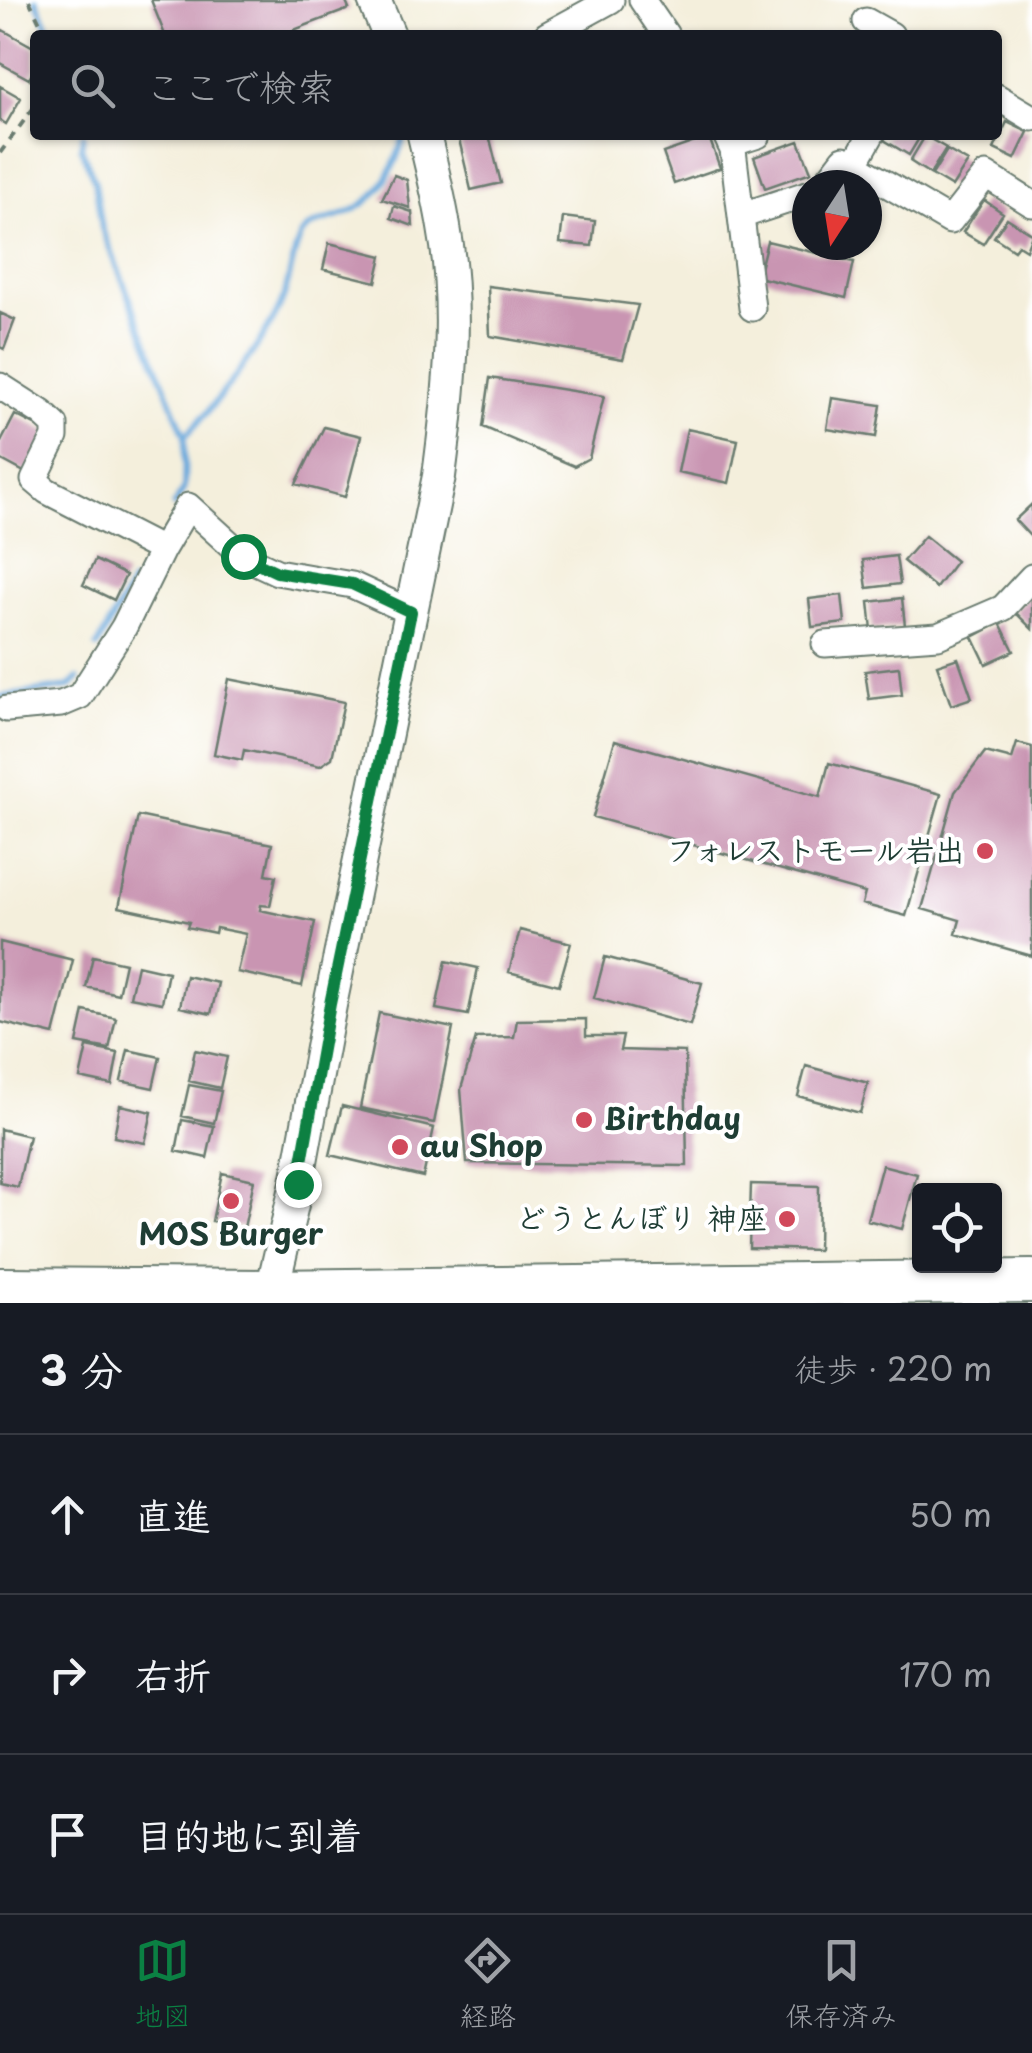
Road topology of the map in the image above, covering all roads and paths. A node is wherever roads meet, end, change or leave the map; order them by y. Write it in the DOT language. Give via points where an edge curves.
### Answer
graph roads {
  1 [pos="29,0"];
  2 [pos="374,0"];
  3 [pos="611,0"];
  4 [pos="642,0"];
  5 [pos="866,21"];
  6 [pos="44,30"];
  7 [pos="386,30"];
  8 [pos="556,30"];
  9 [pos="663,30"];
  10 [pos="882,30"];
  11 [pos="1002,100"];
  12 [pos="30,113"];
  13 [pos="1032,118"];
  14 [pos="425,140"];
  15 [pos="728,140"];
  16 [pos="868,140"];
  17 [pos="0,153"];
  18 [pos="854,164"];
  19 [pos="836,170"];
  20 [pos="792,199"];
  21 [pos="1032,204"];
  22 [pos="742,215"];
  23 [pos="752,308"];
  24 [pos="0,386"];
  25 [pos="162,550"];
  26 [pos="1032,577"];
  27 [pos="411,612"];
  28 [pos="825,644"];
  29 [pos="8,709"];
  30 [pos="1032,1281"];
  31 [pos="0,1289"];
  32 [pos="270,1297"];
  1 -- 6 [label="path"];
  2 -- 7 [label="street"];
  3 -- 8 [label="street"];
  4 -- 9 [label="street"];
  5 -- 10 [label="street"];
  11 -- 13 [label="street"];
  12 -- 17 [label="path"];
  14 -- 27 [label="street" via="445,230 451,389"];
  15 -- 22 [label="street"];
  16 -- 18 [label="street"];
  18 -- 19 [label="street" via="844,159"];
  18 -- 21 [label="street" via="950,221 986,175"];
  20 -- 22 [label="street"];
  22 -- 23 [label="street"];
  24 -- 25 [label="street" via="55,425 34,480"];
  25 -- 27 [label="street" via="188,506 243,556 277,572 352,584"];
  25 -- 29 [label="street" via="80,696"];
  26 -- 28 [label="street" via="1004,608 938,636"];
  27 -- 32 [label="street"];
  30 -- 32 [label="highway"];
  31 -- 32 [label="highway"];
}
